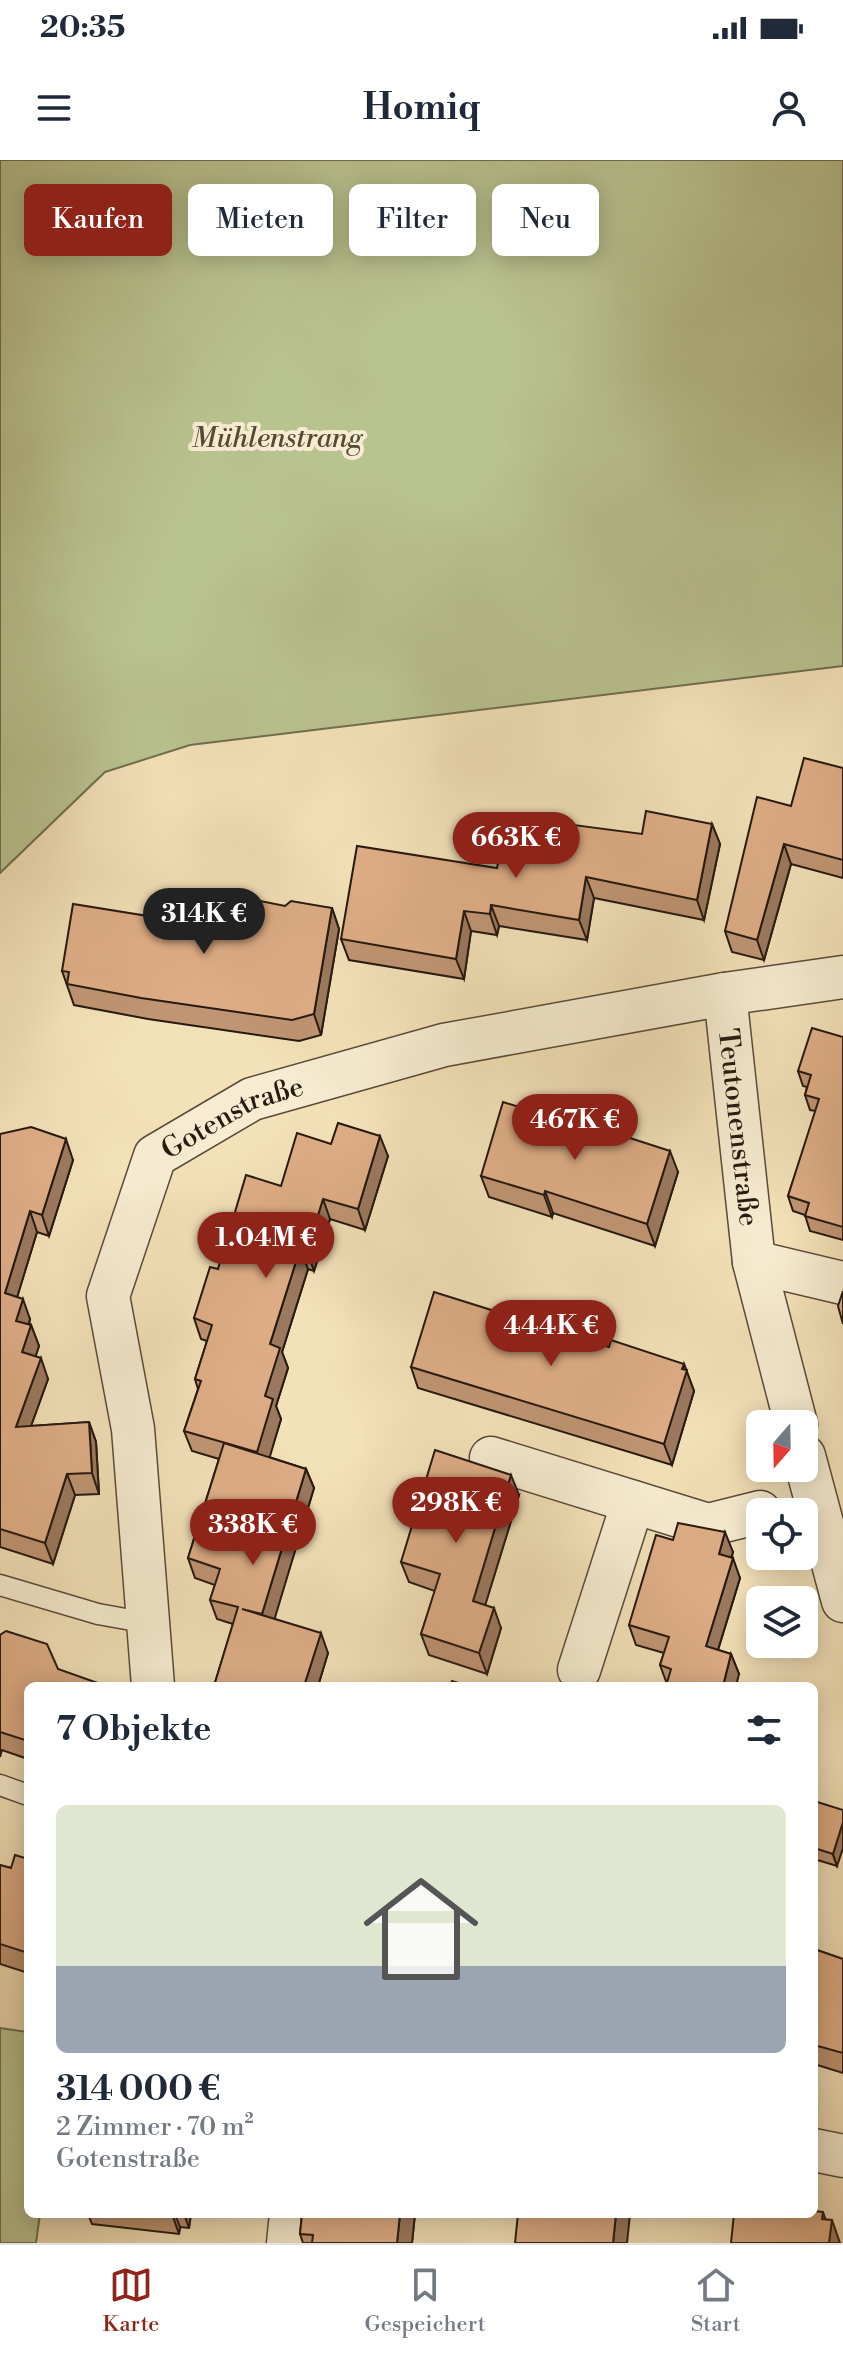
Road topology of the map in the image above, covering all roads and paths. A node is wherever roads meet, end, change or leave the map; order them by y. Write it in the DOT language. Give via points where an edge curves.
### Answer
graph roads {
  1 [pos="843,977"];
  2 [pos="725,994"];
  3 [pos="754,1262"];
  4 [pos="843,1283"];
  5 [pos="792,1410"];
  6 [pos="491,1458"];
  7 [pos="633,1502"];
  8 [pos="818,1507"];
  9 [pos="746,1516"];
  10 [pos="838,1562"];
  11 [pos="0,1585"];
  12 [pos="843,1601"];
  13 [pos="148,1623"];
  14 [pos="579,1670"];
  15 [pos="153,1682"];
  16 [pos="0,1785"];
  17 [pos="24,1794"];
  18 [pos="818,2151"];
  19 [pos="843,2156"];
  20 [pos="291,2218"];
  21 [pos="288,2243"];
  1 -- 2 [label="street, Gotenstraße"];
  2 -- 3 [label="street, Teutonenstraße"];
  2 -- 13 [label="street, Gotenstraße" via="444,1045 252,1099 155,1156 108,1296 133,1429"];
  3 -- 4 [label="street, Teutonenstraße"];
  3 -- 5 [label="street, Teutonenstraße"];
  6 -- 7 [label="street"];
  7 -- 9 [label="street" via="708,1525"];
  7 -- 14 [label="street"];
  8 -- 10 [label="street"];
  10 -- 12 [label="street"];
  11 -- 13 [label="lane"];
  13 -- 15 [label="street, Gotenstraße"];
  16 -- 17 [label="lane"];
  18 -- 19 [label="street"];
  20 -- 21 [label="street"];
}
